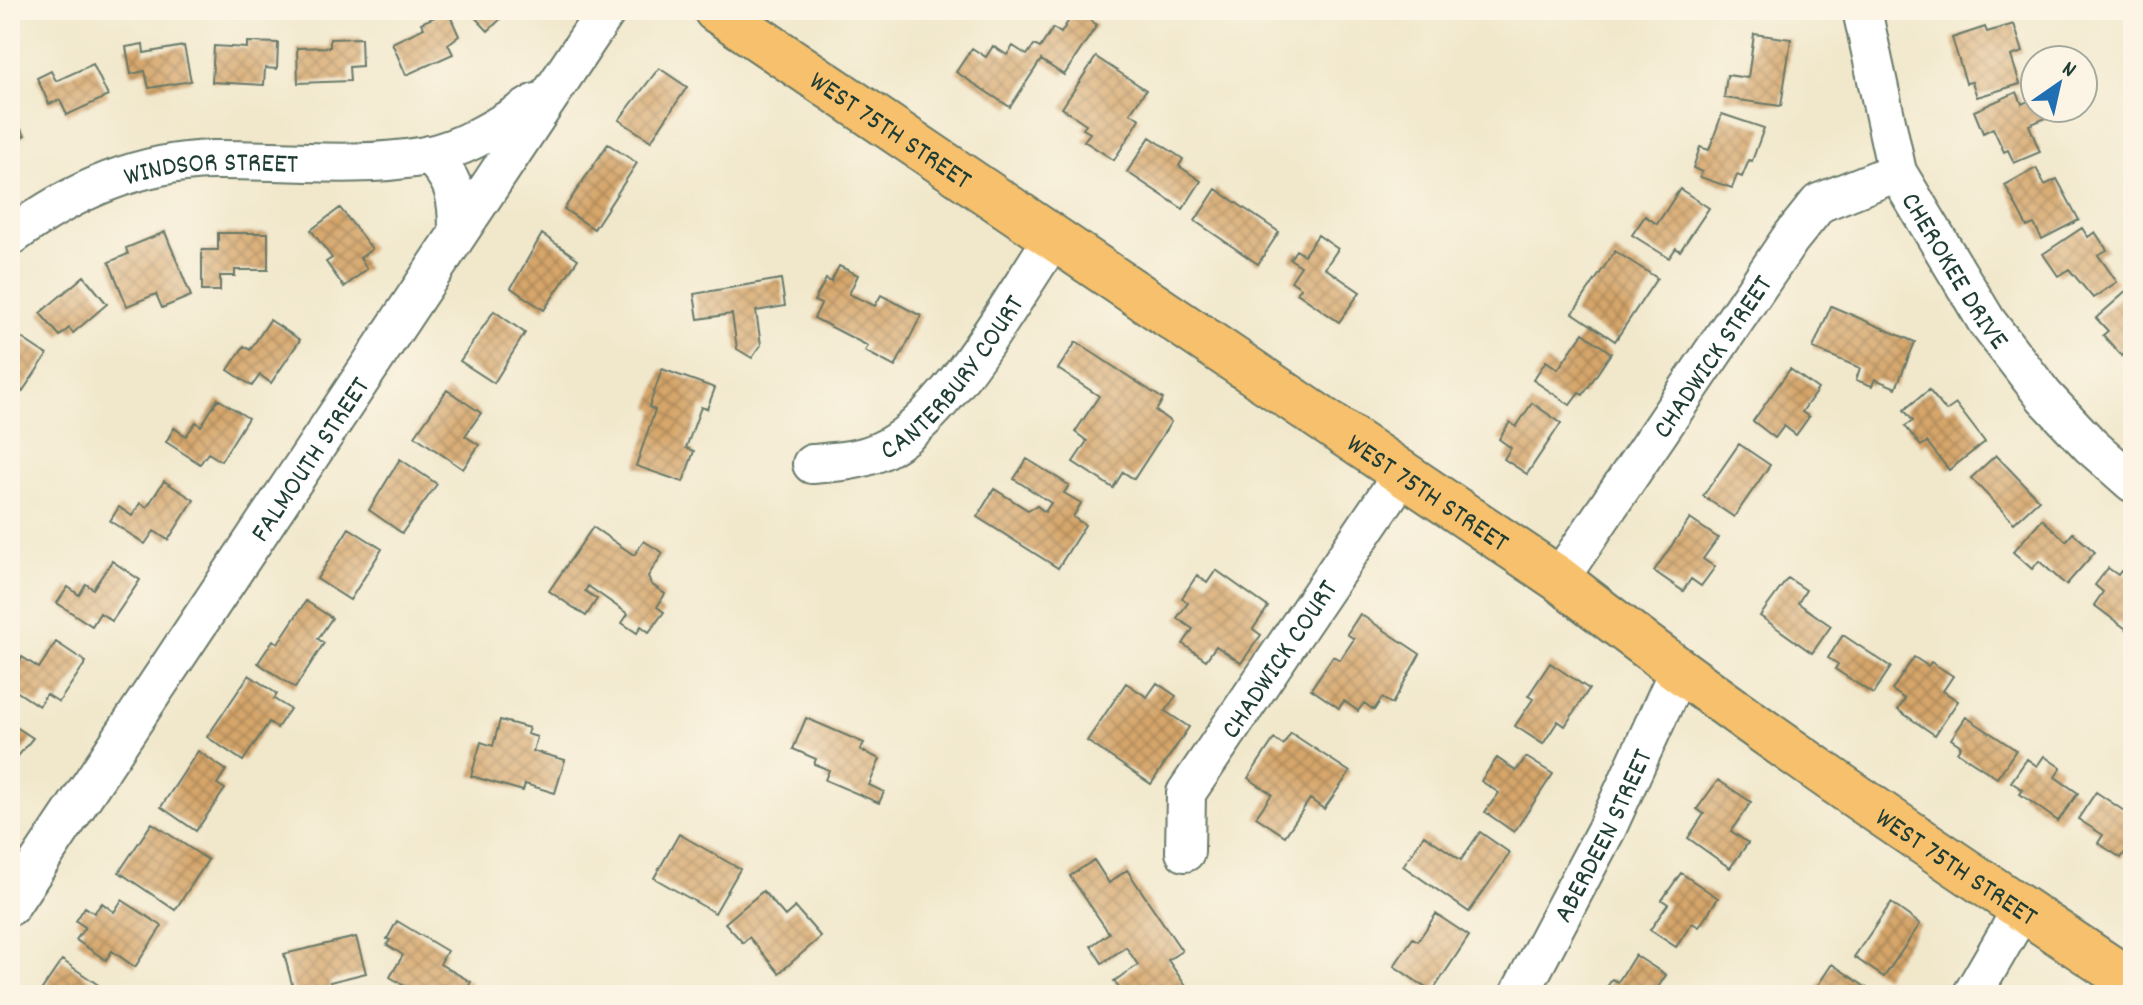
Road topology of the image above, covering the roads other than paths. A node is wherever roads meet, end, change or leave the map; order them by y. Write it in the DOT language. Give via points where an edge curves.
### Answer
graph roads {
  1 [pos="607,10"];
  2 [pos="716,10"];
  3 [pos="1862,10"];
  4 [pos="549,95"];
  5 [pos="429,155"];
  6 [pos="1897,172"];
  7 [pos="458,231"];
  8 [pos="10,237"];
  9 [pos="1054,237"];
  10 [pos="812,464"];
  11 [pos="1403,473"];
  12 [pos="2133,483"];
  13 [pos="1559,579"];
  14 [pos="1678,672"];
  15 [pos="1185,852"];
  16 [pos="10,906"];
  17 [pos="2022,909"];
  18 [pos="2133,983"];
  19 [pos="1519,995"];
  20 [pos="1972,995"];
  1 -- 4 [label="street, FALMOUTH STREET"];
  2 -- 9 [label="main road, WEST 75TH STREET"];
  3 -- 6 [label="street, CHEROKEE DRIVE"];
  4 -- 5 [label="street, WINDSOR STREET" via="482,137"];
  4 -- 7 [label="street, FALMOUTH STREET"];
  5 -- 7 [label="street" via="455,189"];
  5 -- 8 [label="street, WINDSOR STREET" via="359,164 211,160 164,166 78,192"];
  6 -- 12 [label="street, CHEROKEE DRIVE" via="1987,322 2044,396"];
  6 -- 13 [label="street, CHADWICK STREET" via="1819,203"];
  7 -- 16 [label="street, FALMOUTH STREET"];
  9 -- 10 [label="street, CANTERBURY COURT" via="935,412 878,453"];
  9 -- 11 [label="main road, WEST 75TH STREET"];
  11 -- 13 [label="main road, WEST 75TH STREET"];
  11 -- 15 [label="street, CHADWICK COURT" via="1186,793"];
  13 -- 14 [label="main road, WEST 75TH STREET"];
  14 -- 17 [label="main road, WEST 75TH STREET"];
  14 -- 19 [label="street, ABERDEEN STREET" via="1606,830"];
  17 -- 18 [label="main road, WEST 75TH STREET"];
  17 -- 20 [label="street"];
}
